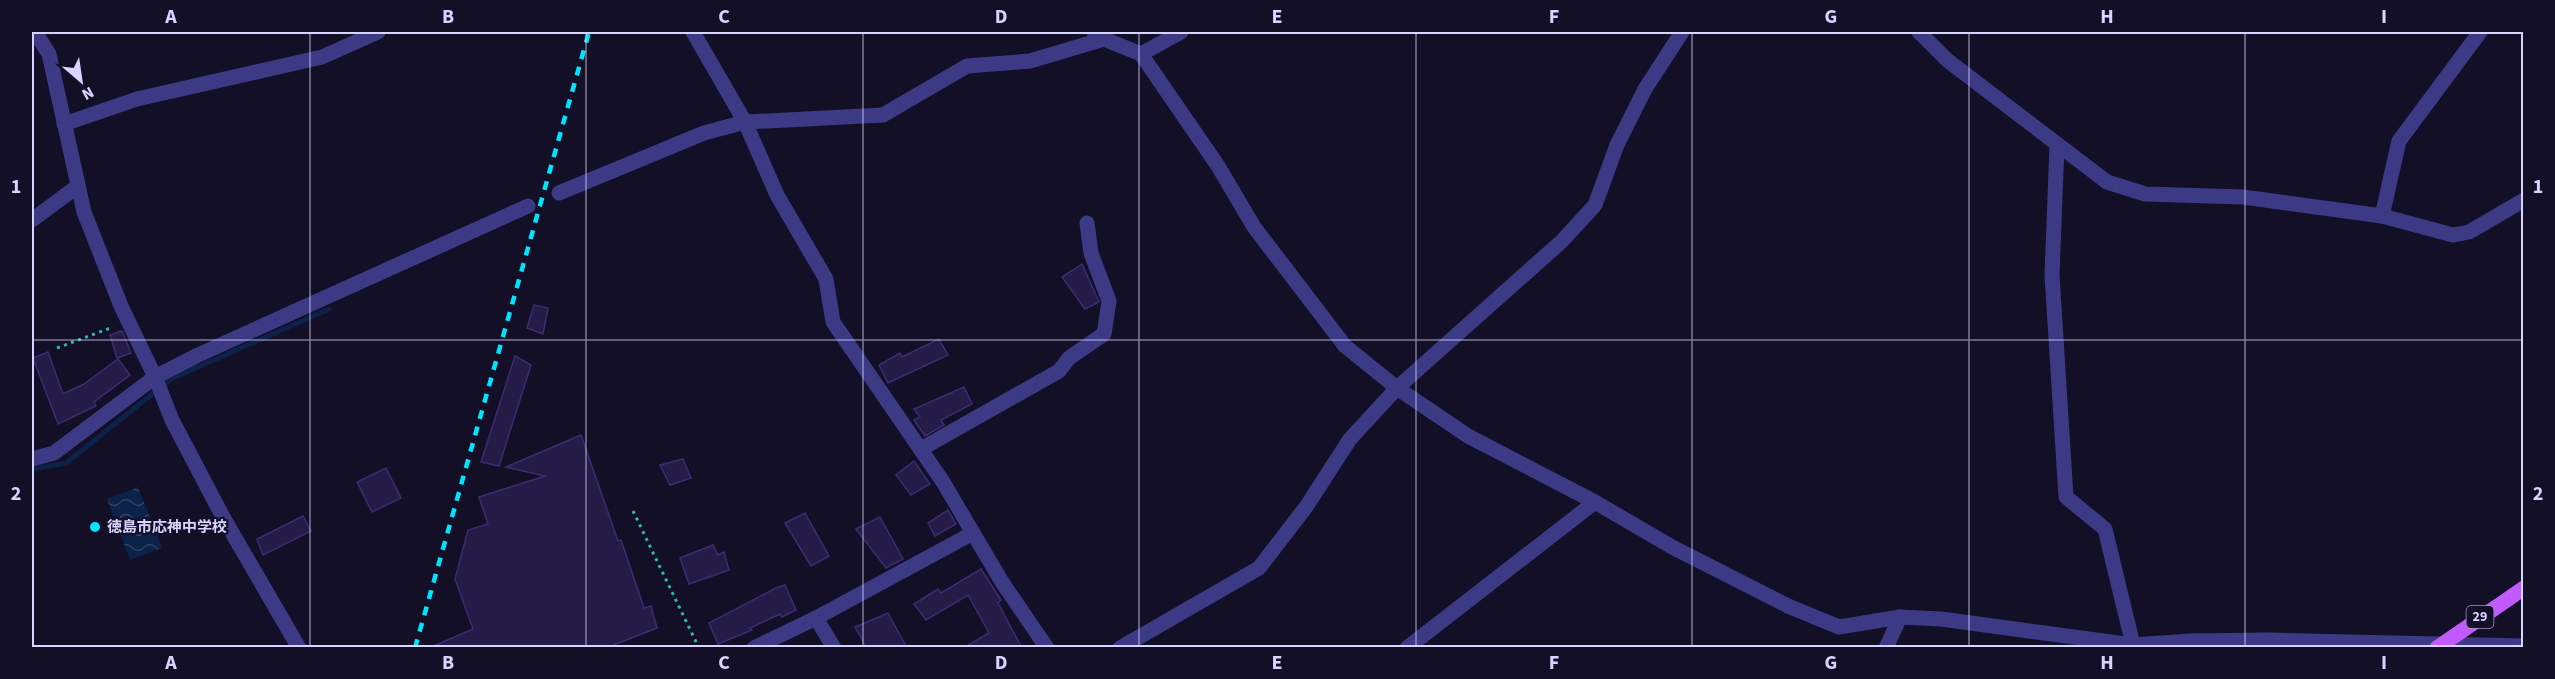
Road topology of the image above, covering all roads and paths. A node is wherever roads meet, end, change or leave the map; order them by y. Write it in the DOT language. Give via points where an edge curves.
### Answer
graph roads {
  1 [pos="35,32"];
  2 [pos="378,32"];
  3 [pos="693,32"];
  4 [pos="1181,32"];
  5 [pos="1682,32"];
  6 [pos="1919,32"];
  7 [pos="2480,32"];
  8 [pos="1099,35"];
  9 [pos="1141,54"];
  10 [pos="745,122"];
  11 [pos="64,124"];
  12 [pos="2057,145"];
  13 [pos="78,186"];
  14 [pos="559,193"];
  15 [pos="2523,200"];
  16 [pos="528,207"];
  17 [pos="2382,216"];
  18 [pos="32,220"];
  19 [pos="1087,223"];
  20 [pos="128,322"];
  21 [pos="57,348"];
  22 [pos="155,377"];
  23 [pos="1397,388"];
  24 [pos="921,449"];
  25 [pos="32,459"];
  26 [pos="1595,502"];
  27 [pos="633,511"];
  28 [pos="973,532"];
  29 [pos="2523,588"];
  30 [pos="1900,617"];
  31 [pos="816,618"];
  32 [pos="2133,645"];
  33 [pos="2438,646"];
  34 [pos="2523,646"];
  35 [pos="298,648"];
  36 [pos="699,648"];
  37 [pos="753,648"];
  38 [pos="834,648"];
  39 [pos="1047,648"];
  40 [pos="1120,648"];
  41 [pos="1407,648"];
  42 [pos="1886,648"];
  1 -- 11 [label="street" via="49,54"];
  2 -- 11 [label="street" via="322,57 137,99"];
  3 -- 10 [label="street"];
  4 -- 9 [label="street"];
  5 -- 23 [label="street" via="1645,88 1617,145 1595,206 1562,241"];
  6 -- 12 [label="street" via="1947,60"];
  7 -- 17 [label="street" via="2399,141"];
  8 -- 9 [label="street"];
  8 -- 10 [label="street" via="1030,61 967,66 883,115"];
  9 -- 23 [label="street" via="1290,277 1345,346"];
  10 -- 14 [label="street" via="705,133"];
  10 -- 24 [label="street" via="777,195 826,279 833,322"];
  11 -- 13 [label="street"];
  12 -- 17 [label="street" via="2107,182 2145,194 2243,197"];
  12 -- 32 [label="street" via="2052,274 2066,497 2105,529"];
  13 -- 18 [label="street"];
  13 -- 20 [label="street" via="84,212"];
  15 -- 17 [label="street" via="2469,232 2453,235"];
  16 -- 22 [label="street"];
  19 -- 24 [label="street" via="1091,253 1109,301 1104,334 1069,358 1059,371"];
  20 -- 21 [label="path"];
  20 -- 22 [label="street"];
  22 -- 25 [label="street" via="54,453"];
  22 -- 35 [label="street" via="172,420"];
  23 -- 26 [label="street" via="1468,436"];
  23 -- 40 [label="street" via="1350,439 1306,507 1259,568"];
  24 -- 28 [label="street"];
  26 -- 30 [label="street" via="1674,548 1839,627"];
  26 -- 41 [label="street"];
  27 -- 36 [label="path"];
  28 -- 31 [label="street"];
  28 -- 39 [label="street"];
  29 -- 33 [label="main road, 29"];
  30 -- 32 [label="street"];
  30 -- 42 [label="street"];
  31 -- 37 [label="street"];
  31 -- 38 [label="street"];
  32 -- 33 [label="street" via="2270,640"];
  33 -- 34 [label="street"];
}
